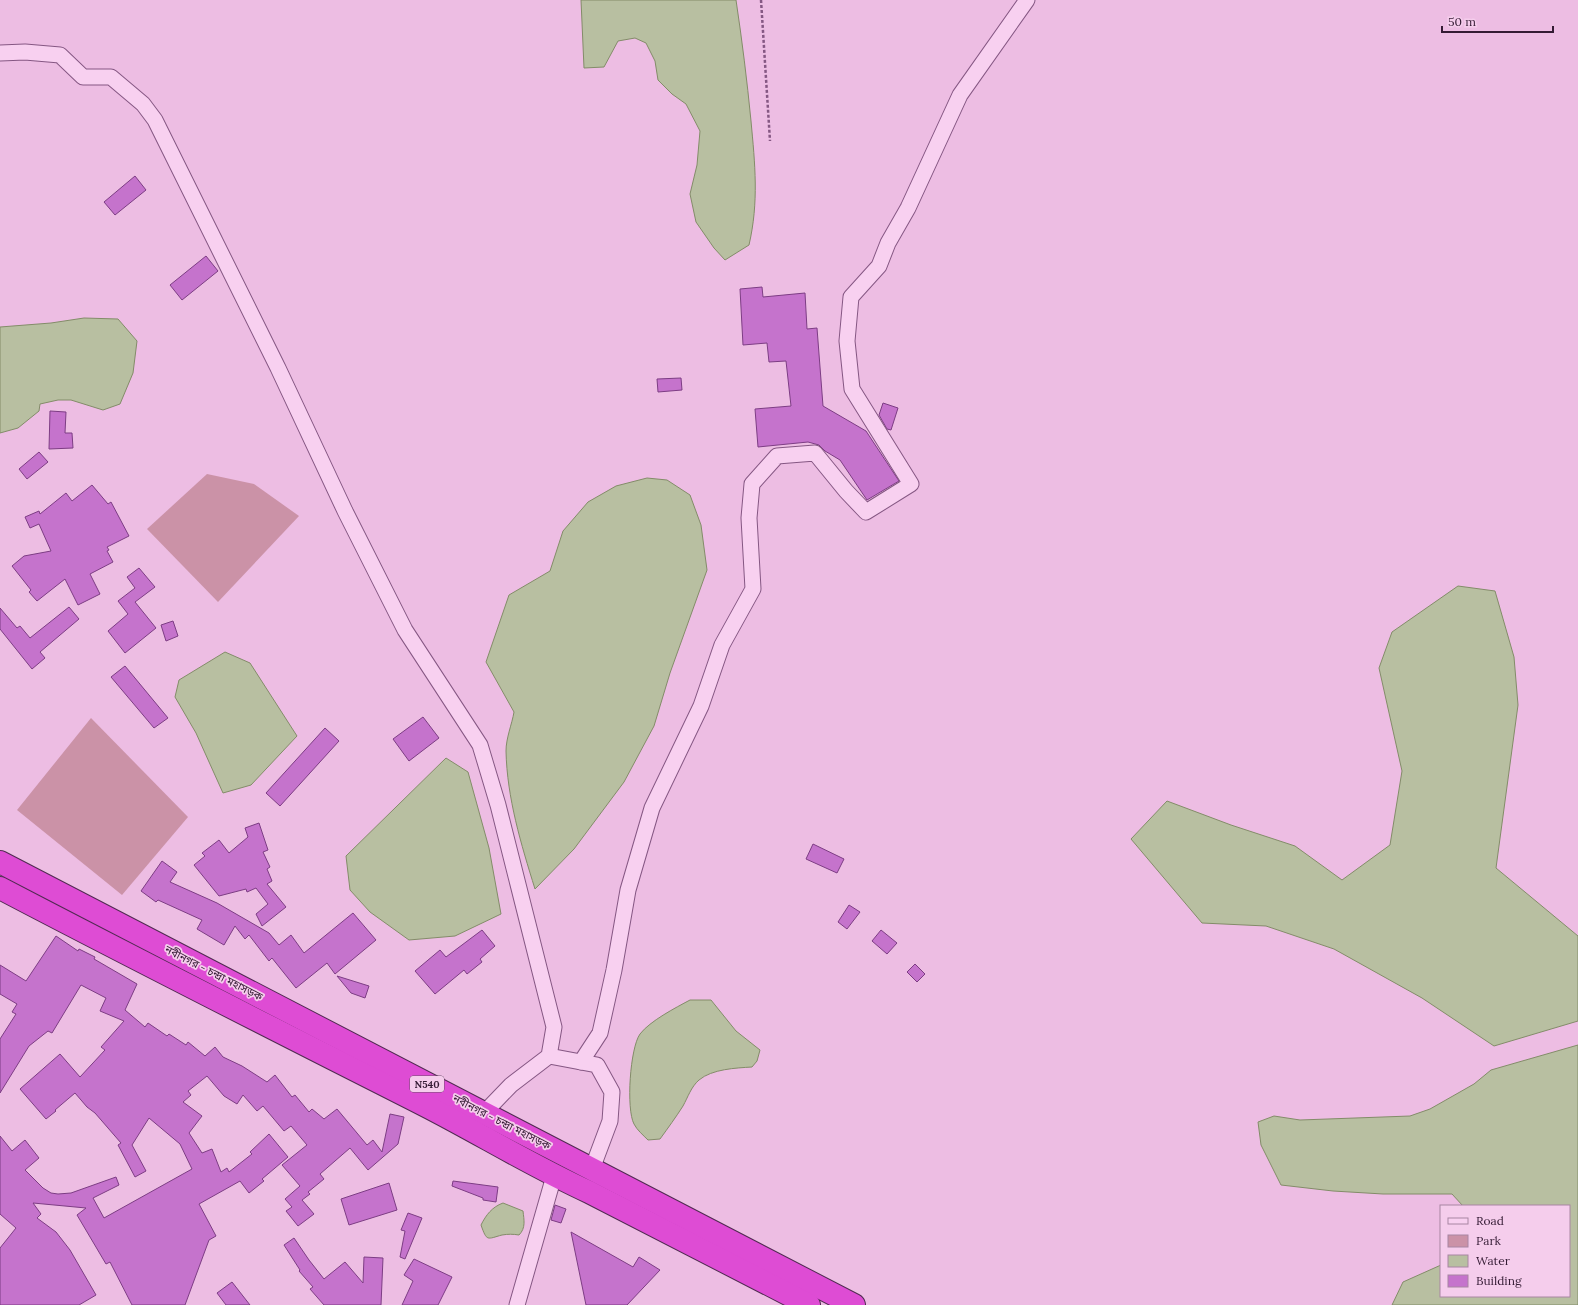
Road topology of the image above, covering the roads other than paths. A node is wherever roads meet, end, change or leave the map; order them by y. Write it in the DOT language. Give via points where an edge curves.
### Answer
graph roads {
  1 [pos="1027,0"];
  2 [pos="0,53"];
  3 [pos="0,862"];
  4 [pos="0,888"];
  5 [pos="549,1056"];
  6 [pos="581,1062"];
  7 [pos="484,1113"];
  8 [pos="592,1169"];
  9 [pos="554,1176"];
  10 [pos="517,1305"];
  11 [pos="809,1305"];
  12 [pos="854,1305"];
  1 -- 6 [label="street" via="960,95 908,208 888,243 880,266 852,297 847,341 852,389 911,484 866,512 815,453 777,456 752,484 749,518 753,589 722,645 701,706 652,808 628,890 600,1033"];
  2 -- 5 [label="street" via="60,55 83,77 111,77 144,104 155,120 404,630 480,745 498,805 554,1027"];
  3 -- 7 [label="highway, নবীনগর - চন্দ্রা মহাসড়ক / N540"];
  4 -- 9 [label="highway, নবীনগর - চন্দ্রা মহাসড়ক / N540" via="473,1129"];
  5 -- 6 [label="street"];
  5 -- 7 [label="street" via="511,1085"];
  6 -- 8 [label="street" via="597,1064 612,1092 610,1121"];
  7 -- 8 [label="highway, নবীনগর - চন্দ্রা মহাসড়ক / N540"];
  8 -- 12 [label="highway, নবীনগর - চন্দ্রা মহাসড়ক / N540"];
  9 -- 10 [label="street"];
  9 -- 11 [label="highway, নবীনগর - চন্দ্রা মহাসড়ক / N540"];
}
